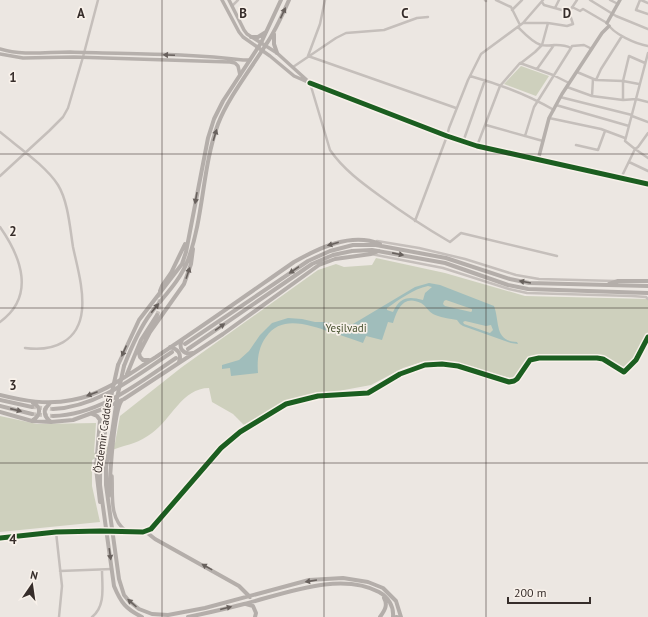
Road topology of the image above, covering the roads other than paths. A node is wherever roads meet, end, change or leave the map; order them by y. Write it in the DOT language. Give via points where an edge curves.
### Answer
graph roads {
  1 [pos="98,0"];
  2 [pos="222,0"];
  3 [pos="228,0"];
  4 [pos="238,0"];
  5 [pos="282,0"];
  6 [pos="289,0"];
  7 [pos="326,0"];
  8 [pos="496,0"];
  9 [pos="522,0"];
  10 [pos="559,0"];
  11 [pos="577,0"];
  12 [pos="590,0"];
  13 [pos="610,0"];
  14 [pos="620,0"];
  15 [pos="641,0"];
  16 [pos="542,1"];
  17 [pos="648,3"];
  18 [pos="618,4"];
  19 [pos="232,6"];
  20 [pos="572,7"];
  21 [pos="555,8"];
  22 [pos="512,10"];
  23 [pos="569,12"];
  24 [pos="613,14"];
  25 [pos="648,14"];
  26 [pos="428,17"];
  27 [pos="548,23"];
  28 [pos="608,24"];
  29 [pos="520,25"];
  30 [pos="648,29"];
  31 [pos="267,31"];
  32 [pos="274,33"];
  33 [pos="622,36"];
  34 [pos="251,37"];
  35 [pos="261,43"];
  36 [pos="554,44"];
  37 [pos="542,45"];
  38 [pos="266,46"];
  39 [pos="648,46"];
  40 [pos="571,48"];
  41 [pos="0,49"];
  42 [pos="260,49"];
  43 [pos="592,49"];
  44 [pos="277,53"];
  45 [pos="648,53"];
  46 [pos="0,54"];
  47 [pos="84,55"];
  48 [pos="308,56"];
  49 [pos="250,60"];
  50 [pos="646,62"];
  51 [pos="520,63"];
  52 [pos="292,68"];
  53 [pos="537,69"];
  54 [pos="577,72"];
  55 [pos="240,75"];
  56 [pos="553,75"];
  57 [pos="470,76"];
  58 [pos="485,80"];
  59 [pos="595,80"];
  60 [pos="623,81"];
  61 [pos="310,83"];
  62 [pos="639,84"];
  63 [pos="568,85"];
  64 [pos="500,86"];
  65 [pos="592,96"];
  66 [pos="560,97"];
  67 [pos="636,99"];
  68 [pos="538,100"];
  69 [pos="623,100"];
  70 [pos="648,102"];
  71 [pos="556,105"];
  72 [pos="456,108"];
  73 [pos="554,110"];
  74 [pos="632,115"];
  75 [pos="549,118"];
  76 [pos="648,122"];
  77 [pos="486,125"];
  78 [pos="628,126"];
  79 [pos="605,131"];
  80 [pos="0,132"];
  81 [pos="648,133"];
  82 [pos="447,136"];
  83 [pos="525,136"];
  84 [pos="625,138"];
  85 [pos="644,138"];
  86 [pos="648,141"];
  87 [pos="463,142"];
  88 [pos="543,142"];
  89 [pos="576,145"];
  90 [pos="477,146"];
  91 [pos="635,149"];
  92 [pos="25,153"];
  93 [pos="648,158"];
  94 [pos="538,160"];
  95 [pos="629,162"];
  96 [pos="648,171"];
  97 [pos="0,176"];
  98 [pos="621,178"];
  99 [pos="648,184"];
  100 [pos="415,221"];
  101 [pos="0,227"];
  102 [pos="190,232"];
  103 [pos="194,238"];
  104 [pos="371,240"];
  105 [pos="384,246"];
  106 [pos="380,251"];
  107 [pos="371,254"];
  108 [pos="557,256"];
  109 [pos="618,281"];
  110 [pos="648,282"];
  111 [pos="604,285"];
  112 [pos="648,286"];
  113 [pos="160,291"];
  114 [pos="648,293"];
  115 [pos="648,298"];
  116 [pos="157,315"];
  117 [pos="0,322"];
  118 [pos="648,337"];
  119 [pos="183,342"];
  120 [pos="170,347"];
  121 [pos="25,348"];
  122 [pos="188,349"];
  123 [pos="172,352"];
  124 [pos="193,353"];
  125 [pos="176,358"];
  126 [pos="150,360"];
  127 [pos="179,362"];
  128 [pos="124,378"];
  129 [pos="0,396"];
  130 [pos="124,399"];
  131 [pos="0,400"];
  132 [pos="52,402"];
  133 [pos="32,405"];
  134 [pos="0,406"];
  135 [pos="53,409"];
  136 [pos="0,412"];
  137 [pos="32,414"];
  138 [pos="92,414"];
  139 [pos="53,416"];
  140 [pos="32,420"];
  141 [pos="51,422"];
  142 [pos="111,464"];
  143 [pos="108,508"];
  144 [pos="103,512"];
  145 [pos="100,531"];
  146 [pos="145,531"];
  147 [pos="56,532"];
  148 [pos="121,532"];
  149 [pos="126,532"];
  150 [pos="0,538"];
  151 [pos="112,569"];
  152 [pos="102,570"];
  153 [pos="60,571"];
  154 [pos="382,594"];
  155 [pos="250,597"];
  156 [pos="245,604"];
  157 [pos="59,617"];
  158 [pos="92,617"];
  159 [pos="142,617"];
  160 [pos="188,617"];
  161 [pos="255,617"];
  162 [pos="380,617"];
  163 [pos="393,617"];
  164 [pos="401,617"];
  1 -- 47 [label="street"];
  2 -- 42 [label="street" via="239,32 249,43"];
  3 -- 19 [label="street"];
  4 -- 19 [label="street"];
  5 -- 31 [label="main road"];
  32 -- 6 [label="main road, one-way"];
  7 -- 48 [label="street"];
  8 -- 22 [label="street" via="511,7"];
  9 -- 22 [label="street"];
  10 -- 21 [label="street"];
  11 -- 20 [label="street"];
  12 -- 24 [label="street"];
  13 -- 18 [label="street"];
  14 -- 18 [label="street"];
  15 -- 17 [label="street"];
  15 -- 25 [label="street" via="636,10"];
  16 -- 21 [label="street" via="544,5"];
  16 -- 29 [label="street"];
  18 -- 24 [label="street"];
  19 -- 34 [label="street" via="244,30"];
  20 -- 23 [label="street"];
  20 -- 28 [label="street"];
  21 -- 23 [label="street"];
  22 -- 29 [label="street"];
  23 -- 27 [label="street" via="573,24 568,26"];
  24 -- 28 [label="street"];
  24 -- 30 [label="street"];
  26 -- 48 [label="street" via="417,18 384,30 346,33"];
  27 -- 29 [label="street"];
  27 -- 37 [label="street"];
  28 -- 33 [label="street"];
  28 -- 43 [label="street"];
  29 -- 37 [label="street" via="527,36"];
  29 -- 57 [label="street" via="481,54"];
  31 -- 34 [label="main road" via="258,37"];
  31 -- 35 [label="main road"];
  32 -- 38 [label="main road"];
  32 -- 44 [label="main road"];
  33 -- 39 [label="street"];
  33 -- 59 [label="street"];
  34 -- 35 [label="street"];
  35 -- 38 [label="street"];
  35 -- 42 [label="main road"];
  36 -- 37 [label="street"];
  36 -- 40 [label="street"];
  36 -- 53 [label="street"];
  37 -- 51 [label="street"];
  38 -- 42 [label="main road"];
  38 -- 44 [label="street"];
  40 -- 43 [label="street" via="584,45"];
  40 -- 56 [label="street"];
  41 -- 47 [label="street" via="18,54"];
  42 -- 49 [label="main road, Özdemir Caddesi"];
  42 -- 61 [label="street" via="294,76"];
  103 -- 42 [label="main road, Özdemir Caddesi, one-way" via="205,173 218,124 224,109"];
  43 -- 54 [label="street"];
  44 -- 52 [label="street"];
  45 -- 50 [label="street"];
  46 -- 47 [label="street" via="23,58"];
  49 -- 47 [label="street, one-way" via="169,55"];
  47 -- 55 [label="street" via="230,62 238,66"];
  47 -- 92 [label="street" via="63,117"];
  48 -- 52 [label="street"];
  48 -- 72 [label="street"];
  49 -- 55 [label="main road, Özdemir Caddesi"];
  50 -- 60 [label="street" via="629,56"];
  50 -- 62 [label="street"];
  51 -- 53 [label="street"];
  51 -- 64 [label="street"];
  52 -- 61 [label="street"];
  53 -- 56 [label="street"];
  54 -- 59 [label="street"];
  54 -- 63 [label="street"];
  55 -- 102 [label="main road, Özdemir Caddesi, one-way" via="217,113 208,138"];
  56 -- 63 [label="street"];
  56 -- 68 [label="street"];
  57 -- 58 [label="street"];
  57 -- 72 [label="street"];
  58 -- 64 [label="street"];
  58 -- 87 [label="street"];
  59 -- 60 [label="street"];
  59 -- 65 [label="street"];
  60 -- 62 [label="street"];
  60 -- 69 [label="street"];
  61 -- 82 [label="street"];
  61 -- 100 [label="street" via="330,150 336,160 360,182"];
  62 -- 67 [label="street"];
  63 -- 65 [label="street"];
  63 -- 66 [label="street"];
  64 -- 68 [label="street"];
  64 -- 77 [label="street"];
  65 -- 69 [label="street"];
  66 -- 71 [label="street"];
  66 -- 74 [label="street"];
  67 -- 69 [label="street"];
  67 -- 70 [label="street"];
  67 -- 74 [label="street"];
  68 -- 73 [label="street"];
  68 -- 83 [label="street"];
  71 -- 73 [label="street"];
  71 -- 78 [label="street"];
  72 -- 82 [label="street"];
  73 -- 75 [label="street"];
  74 -- 76 [label="street"];
  74 -- 78 [label="street"];
  75 -- 79 [label="street"];
  75 -- 88 [label="street"];
  77 -- 83 [label="street"];
  77 -- 90 [label="street"];
  78 -- 84 [label="street"];
  79 -- 84 [label="street"];
  79 -- 89 [label="street" via="598,150"];
  80 -- 92 [label="street"];
  81 -- 85 [label="street"];
  82 -- 87 [label="street"];
  82 -- 100 [label="street"];
  83 -- 88 [label="street"];
  84 -- 91 [label="street"];
  85 -- 86 [label="street"];
  85 -- 91 [label="street"];
  87 -- 90 [label="street"];
  88 -- 94 [label="street"];
  90 -- 94 [label="street"];
  91 -- 93 [label="street"];
  91 -- 95 [label="street"];
  92 -- 97 [label="street"];
  92 -- 121 [label="street" via="48,172 59,186 66,206 83,309 76,330 68,340 58,346 38,350"];
  94 -- 98 [label="street"];
  95 -- 96 [label="street"];
  95 -- 98 [label="street"];
  98 -- 99 [label="street"];
  100 -- 108 [label="street" via="450,242 461,233"];
  101 -- 117 [label="street" via="15,249 22,280 16,307"];
  102 -- 113 [label="main road"];
  102 -- 144 [label="main road, Özdemir Caddesi, one-way, bridge" via="182,264 139,320 118,365 100,468"];
  126 -- 103 [label="main road, one-way" via="144,360 139,353 150,332 184,284 191,264"];
  143 -- 103 [label="main road, Özdemir Caddesi, one-way, bridge" via="106,467 124,366 135,339 150,314 181,274"];
  104 -- 105 [label="main road"];
  104 -- 109 [label="street" via="419,248 539,279"];
  104 -- 119 [label="main road, one-way" via="348,240 308,254"];
  111 -- 105 [label="main road, one-way" via="529,283 446,258"];
  105 -- 119 [label="main road, one-way" via="353,245 330,251 308,261"];
  106 -- 107 [label="main road"];
  106 -- 114 [label="main road, one-way" via="445,263 508,285 528,289"];
  122 -- 106 [label="main road, one-way" via="312,264 334,254 352,250"];
  107 -- 115 [label="street" via="443,268 527,294"];
  107 -- 124 [label="main road" via="335,259 319,265"];
  109 -- 110 [label="main road"];
  109 -- 111 [label="main road"];
  111 -- 112 [label="main road"];
  116 -- 128 [label="main road" via="141,340"];
  118 -- 146 [label="street" via="636,360 624,372 597,358 539,358 530,360 517,379 509,382 458,366 425,365 400,374 368,393 318,396 286,404 240,432 221,448 151,528"];
  119 -- 120 [label="main road"];
  119 -- 124 [label="main road" via="180,345 184,352"];
  120 -- 126 [label="main road"];
  120 -- 127 [label="main road" via="179,352"];
  123 -- 135 [label="main road" via="106,394 80,405"];
  124 -- 127 [label="main road"];
  125 -- 139 [label="main road" via="116,397 72,415"];
  126 -- 128 [label="main road"];
  127 -- 130 [label="main road"];
  128 -- 132 [label="main road, one-way" via="94,393 73,400"];
  129 -- 133 [label="main road"];
  130 -- 138 [label="main road"];
  130 -- 142 [label="main road" via="119,407"];
  131 -- 133 [label="main road"];
  132 -- 133 [label="main road"];
  132 -- 141 [label="main road" via="45,409 46,416"];
  133 -- 140 [label="main road" via="37,405 39,414"];
  134 -- 137 [label="main road, one-way"];
  136 -- 140 [label="main road"];
  138 -- 141 [label="main road" via="73,420"];
  138 -- 144 [label="main road" via="100,420 96,468 98,498"];
  140 -- 141 [label="main road"];
  142 -- 143 [label="main road"];
  142 -- 149 [label="street" via="114,517 117,524"];
  155 -- 143 [label="main road, Özdemir Caddesi, one-way" via="168,615 152,614 139,609 124,595 119,579"];
  144 -- 151 [label="main road, Özdemir Caddesi, one-way"];
  145 -- 147 [label="street"];
  146 -- 149 [label="street"];
  155 -- 146 [label="main road, one-way" via="239,586"];
  147 -- 150 [label="street"];
  147 -- 153 [label="street"];
  148 -- 149 [label="street"];
  151 -- 152 [label="street"];
  151 -- 159 [label="main road, Özdemir Caddesi" via="114,586 119,598 124,606"];
  152 -- 153 [label="street"];
  152 -- 158 [label="street" via="102,600"];
  153 -- 157 [label="street" via="62,586"];
  154 -- 156 [label="main road" via="363,586 331,584 300,588"];
  154 -- 162 [label="main road" via="386,609"];
  154 -- 163 [label="main road" via="390,603"];
  164 -- 155 [label="main road, Özdemir Caddesi, one-way" via="396,601 383,588 368,582 343,578 309,580"];
  160 -- 156 [label="main road, one-way"];
  156 -- 161 [label="main road" via="253,606"];
}
